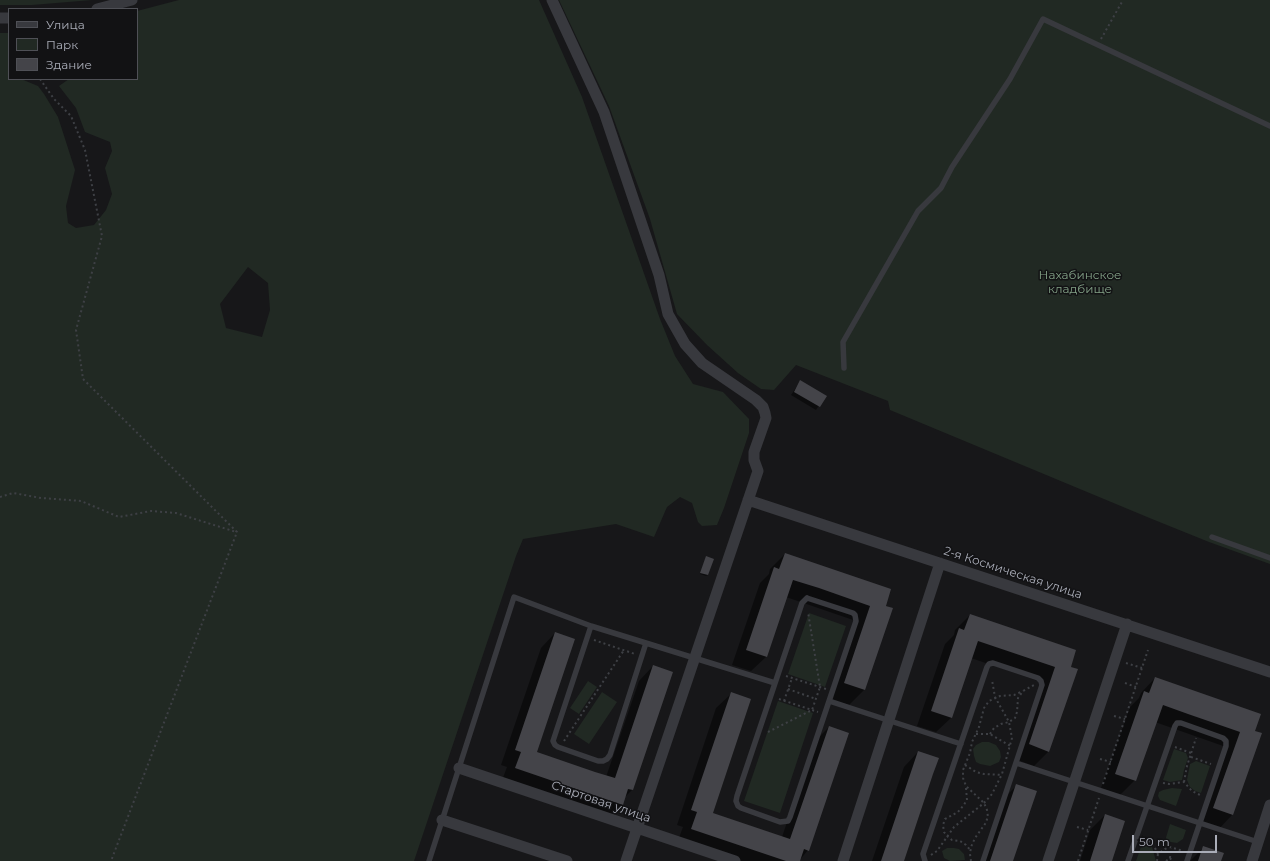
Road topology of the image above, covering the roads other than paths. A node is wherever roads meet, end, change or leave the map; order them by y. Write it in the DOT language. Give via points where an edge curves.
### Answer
graph roads {
  1 [pos="132,0"];
  2 [pos="552,0"];
  3 [pos="101,8"];
  4 [pos="1270,126"];
  5 [pos="844,368"];
  6 [pos="748,500"];
  7 [pos="1212,537"];
  8 [pos="1270,558"];
  9 [pos="940,563"];
  10 [pos="1127,624"];
  11 [pos="591,626"];
  12 [pos="646,643"];
  13 [pos="694,658"];
  14 [pos="1270,672"];
  15 [pos="775,683"];
  16 [pos="829,701"];
  17 [pos="889,721"];
  18 [pos="961,744"];
  19 [pos="1016,763"];
  20 [pos="459,768"];
  21 [pos="1074,782"];
  22 [pos="1270,805"];
  23 [pos="1147,806"];
  24 [pos="442,820"];
  25 [pos="1200,824"];
  26 [pos="637,828"];
  27 [pos="1258,842"];
  28 [pos="924,860"];
  29 [pos="429,861"];
  30 [pos="567,861"];
  31 [pos="626,861"];
  32 [pos="735,861"];
  33 [pos="843,861"];
  34 [pos="983,861"];
  35 [pos="1048,861"];
  36 [pos="1128,861"];
  37 [pos="1187,861"];
  38 [pos="1252,861"];
  1 -- 3 [label="street"];
  2 -- 6 [label="street" via="604,112 659,275 668,314 685,344 702,363 763,407 766,418 754,452 758,471"];
  4 -- 5 [label="lane" via="1043,19 1010,79 940,188 918,211 843,342"];
  6 -- 9 [label="street, 2-я Космическая улица"];
  6 -- 13 [label="street"];
  7 -- 8 [label="lane"];
  9 -- 10 [label="street, 2-я Космическая улица"];
  9 -- 17 [label="street"];
  10 -- 14 [label="street, 2-я Космическая улица"];
  10 -- 21 [label="street"];
  11 -- 12 [label="lane"];
  11 -- 12 [label="lane" via="554,736 554,745 598,761 607,759 610,755"];
  11 -- 20 [label="lane" via="514,597"];
  12 -- 13 [label="lane"];
  13 -- 15 [label="lane"];
  13 -- 26 [label="street"];
  15 -- 16 [label="lane" via="802,603 806,599 811,599 852,613 857,618"];
  15 -- 16 [label="lane" via="736,801 741,808 780,822 788,820 790,816"];
  16 -- 17 [label="lane"];
  17 -- 18 [label="lane"];
  17 -- 33 [label="street"];
  18 -- 19 [label="lane" via="990,664 1038,678 1042,685"];
  18 -- 28 [label="lane" via="923,854"];
  19 -- 21 [label="lane"];
  19 -- 34 [label="lane"];
  20 -- 24 [label="lane"];
  20 -- 26 [label="street, Стартовая улица"];
  21 -- 23 [label="lane"];
  21 -- 35 [label="street"];
  22 -- 27 [label="street"];
  23 -- 25 [label="lane"];
  23 -- 25 [label="lane" via="1177,723 1199,729 1226,741"];
  23 -- 36 [label="lane"];
  24 -- 29 [label="lane"];
  24 -- 30 [label="street"];
  25 -- 27 [label="lane"];
  25 -- 37 [label="lane"];
  26 -- 31 [label="street"];
  26 -- 32 [label="street, Стартовая улица"];
  27 -- 38 [label="street"];
}
